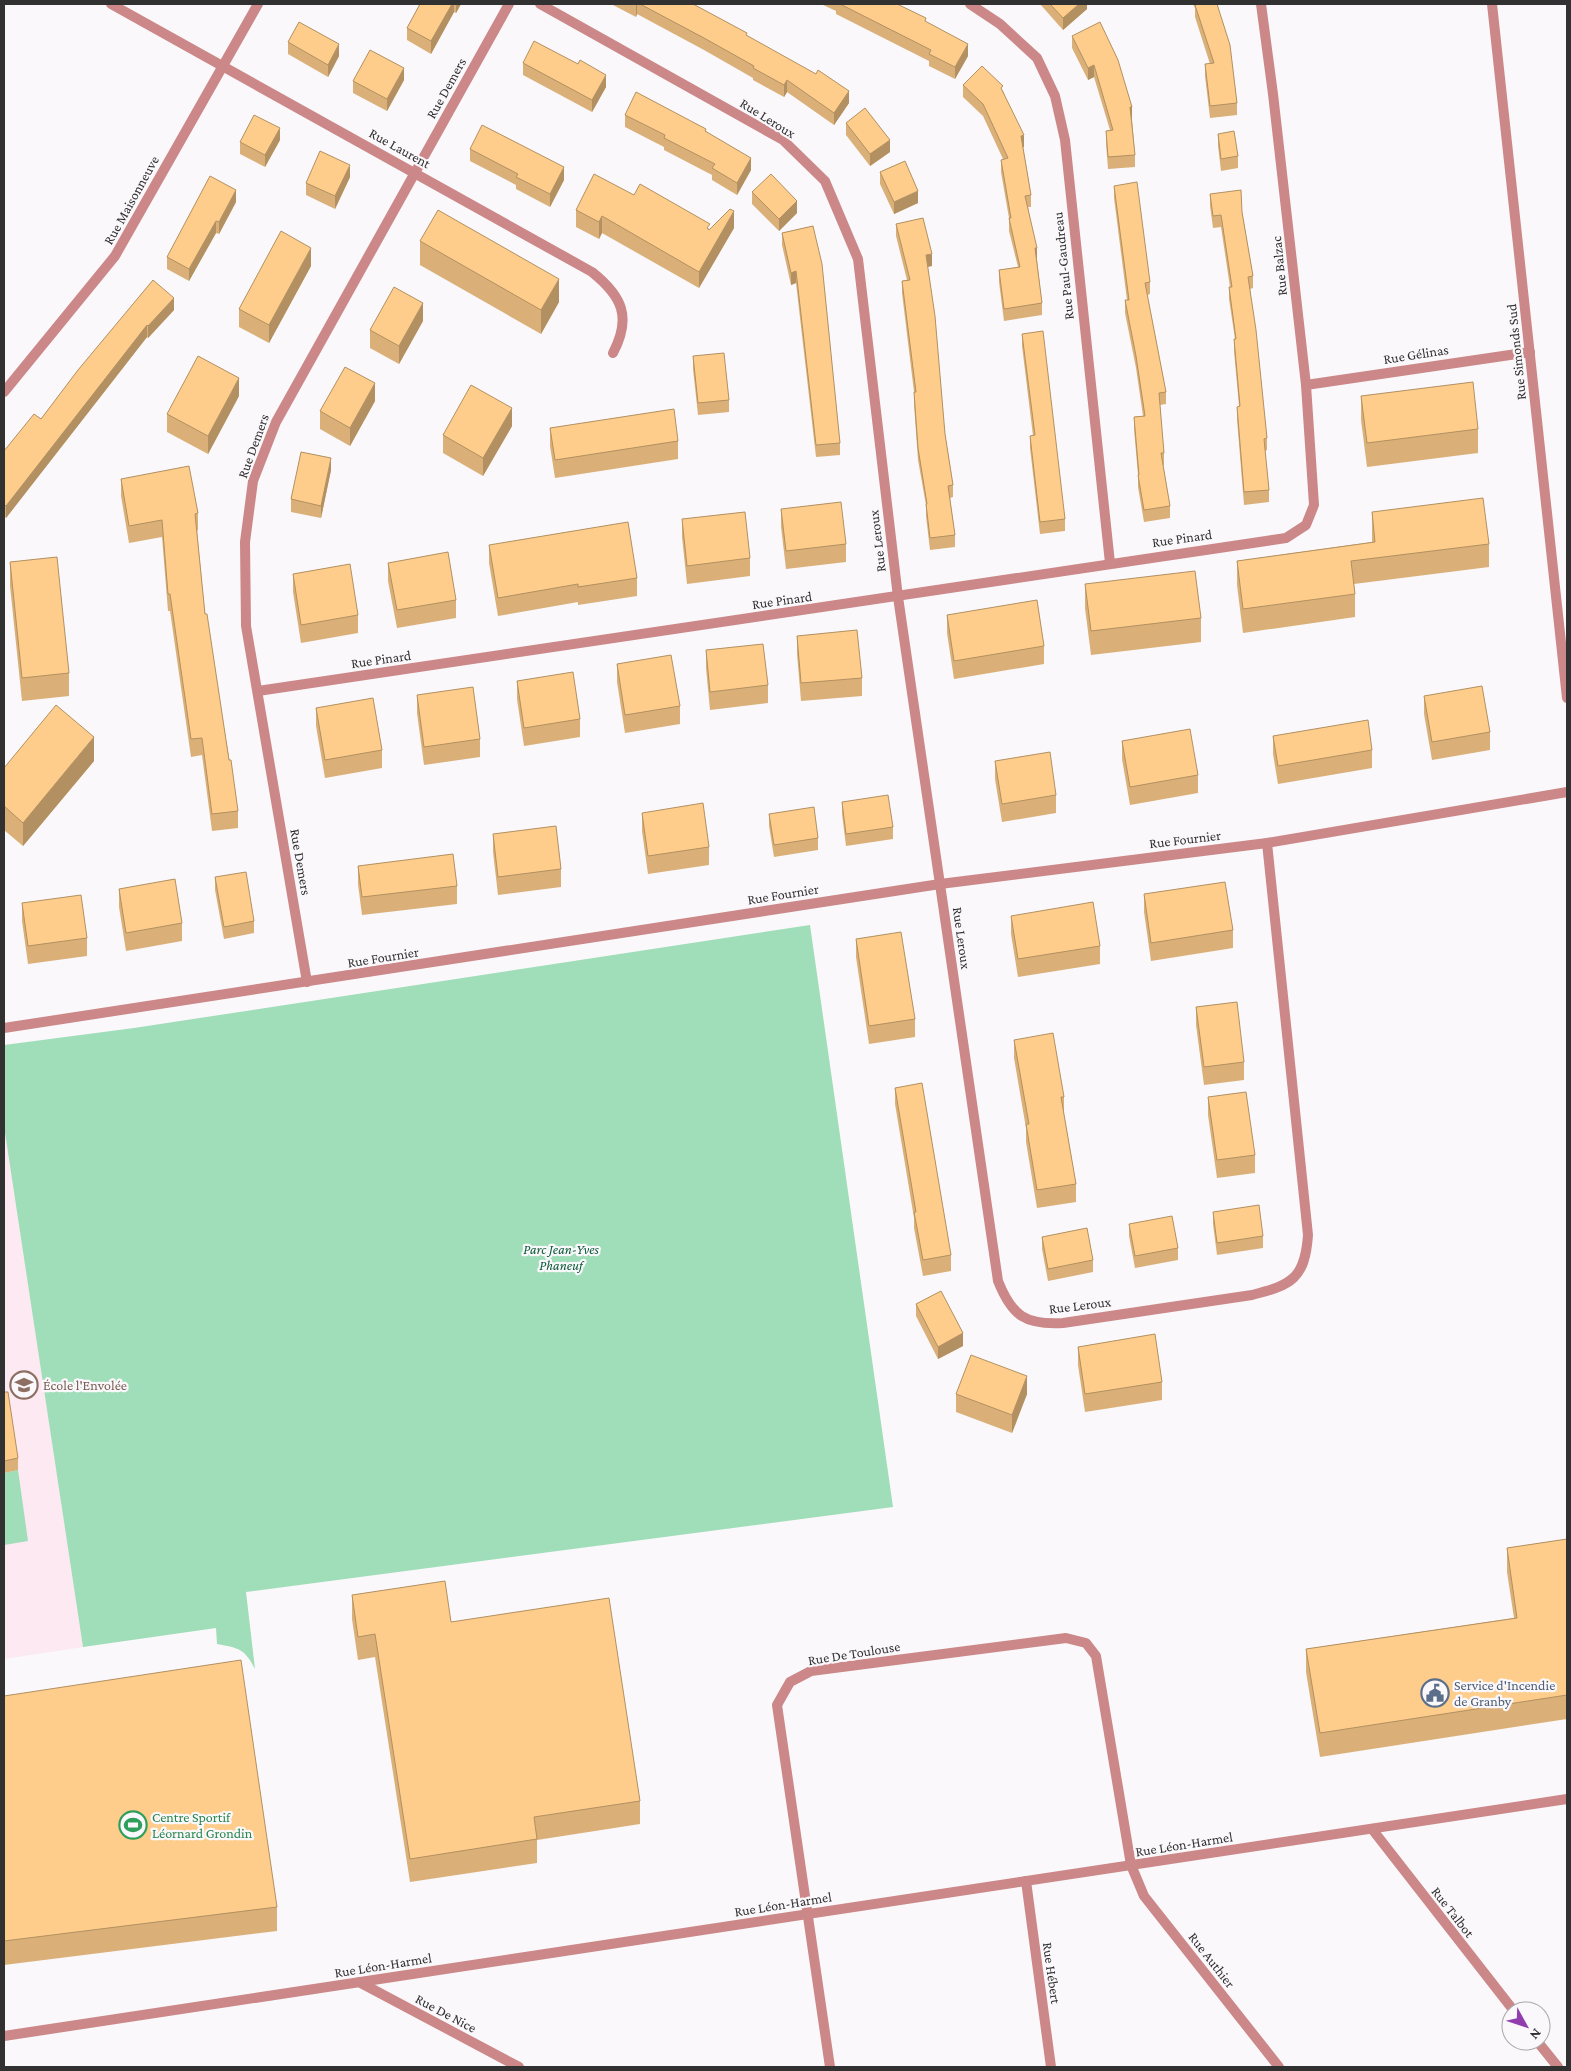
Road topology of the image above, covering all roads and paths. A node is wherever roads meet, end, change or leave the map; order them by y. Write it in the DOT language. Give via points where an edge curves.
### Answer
graph roads {
  1 [pos="111,4"];
  2 [pos="258,4"];
  3 [pos="509,4"];
  4 [pos="540,4"];
  5 [pos="970,4"];
  6 [pos="1261,4"];
  7 [pos="1492,4"];
  8 [pos="223,66"];
  9 [pos="414,172"];
  10 [pos="1530,352"];
  11 [pos="613,353"];
  12 [pos="1306,385"];
  13 [pos="4,392"];
  14 [pos="1306,525"];
  15 [pos="1110,562"];
  16 [pos="898,597"];
  17 [pos="258,691"];
  18 [pos="1567,698"];
  19 [pos="1567,792"];
  20 [pos="1267,843"];
  21 [pos="940,884"];
  22 [pos="307,982"];
  23 [pos="4,1028"];
  24 [pos="1567,1799"];
  25 [pos="1372,1829"];
  26 [pos="1131,1865"];
  27 [pos="1026,1881"];
  28 [pos="809,1914"];
  29 [pos="359,1982"];
  30 [pos="1506,2001"];
  31 [pos="4,2036"];
  32 [pos="1545,2051"];
  33 [pos="519,2067"];
  34 [pos="830,2067"];
  35 [pos="1050,2067"];
  36 [pos="1279,2067"];
  37 [pos="1558,2067"];
  1 -- 8 [label="street, Rue Laurent"];
  2 -- 8 [label="street, Rue Maisonneuve"];
  3 -- 9 [label="street, Rue Demers"];
  4 -- 16 [label="street, Rue Leroux" via="782,140 825,181 858,259"];
  5 -- 15 [label="street, Rue Paul-Gaudreau" via="1000,24 1037,58 1055,96 1065,140"];
  6 -- 12 [label="street, Rue Balzac"];
  7 -- 10 [label="street, Rue Simonds Sud"];
  8 -- 9 [label="street, Rue Laurent"];
  8 -- 13 [label="street, Rue Maisonneuve" via="115,256"];
  9 -- 11 [label="street, Rue Laurent" via="574,260 609,286 624,317 619,342"];
  9 -- 17 [label="street, Rue Demers" via="276,422 253,481 245,542 246,626"];
  10 -- 12 [label="street, Rue Gélinas"];
  10 -- 18 [label="street, Rue Simonds Sud"];
  12 -- 14 [label="street, Rue Balzac" via="1314,505"];
  14 -- 15 [label="street, Rue Pinard" via="1286,538"];
  15 -- 16 [label="street, Rue Pinard"];
  16 -- 17 [label="street, Rue Pinard"];
  16 -- 21 [label="street, Rue Leroux"];
  17 -- 22 [label="street, Rue Demers"];
  19 -- 20 [label="street, Rue Fournier"];
  20 -- 21 [label="street, Rue Fournier"];
  20 -- 21 [label="street, Rue Leroux" via="1308,1235 1306,1257 1296,1276 1281,1287 1252,1295 1063,1323 1040,1324 1018,1314 1006,1300 998,1281"];
  21 -- 22 [label="street, Rue Fournier"];
  22 -- 23 [label="street, Rue Fournier"];
  24 -- 25 [label="street, Rue Léon-Harmel"];
  25 -- 26 [label="street, Rue Léon-Harmel"];
  25 -- 30 [label="street, Rue Talbot"];
  26 -- 27 [label="street, Rue Léon-Harmel"];
  26 -- 28 [label="street, Rue De Toulouse" via="1096,1656 1086,1643 1066,1638 811,1671 790,1682 778,1705"];
  26 -- 36 [label="street, Rue Authier" via="1144,1896"];
  27 -- 28 [label="street, Rue Léon-Harmel"];
  27 -- 35 [label="street, Rue Hébert"];
  28 -- 29 [label="street, Rue Léon-Harmel"];
  28 -- 34 [label="street, Rue De Toulouse"];
  29 -- 31 [label="street, Rue Léon-Harmel"];
  29 -- 33 [label="street, Rue De Nice"];
  32 -- 37 [label="street"];
}
